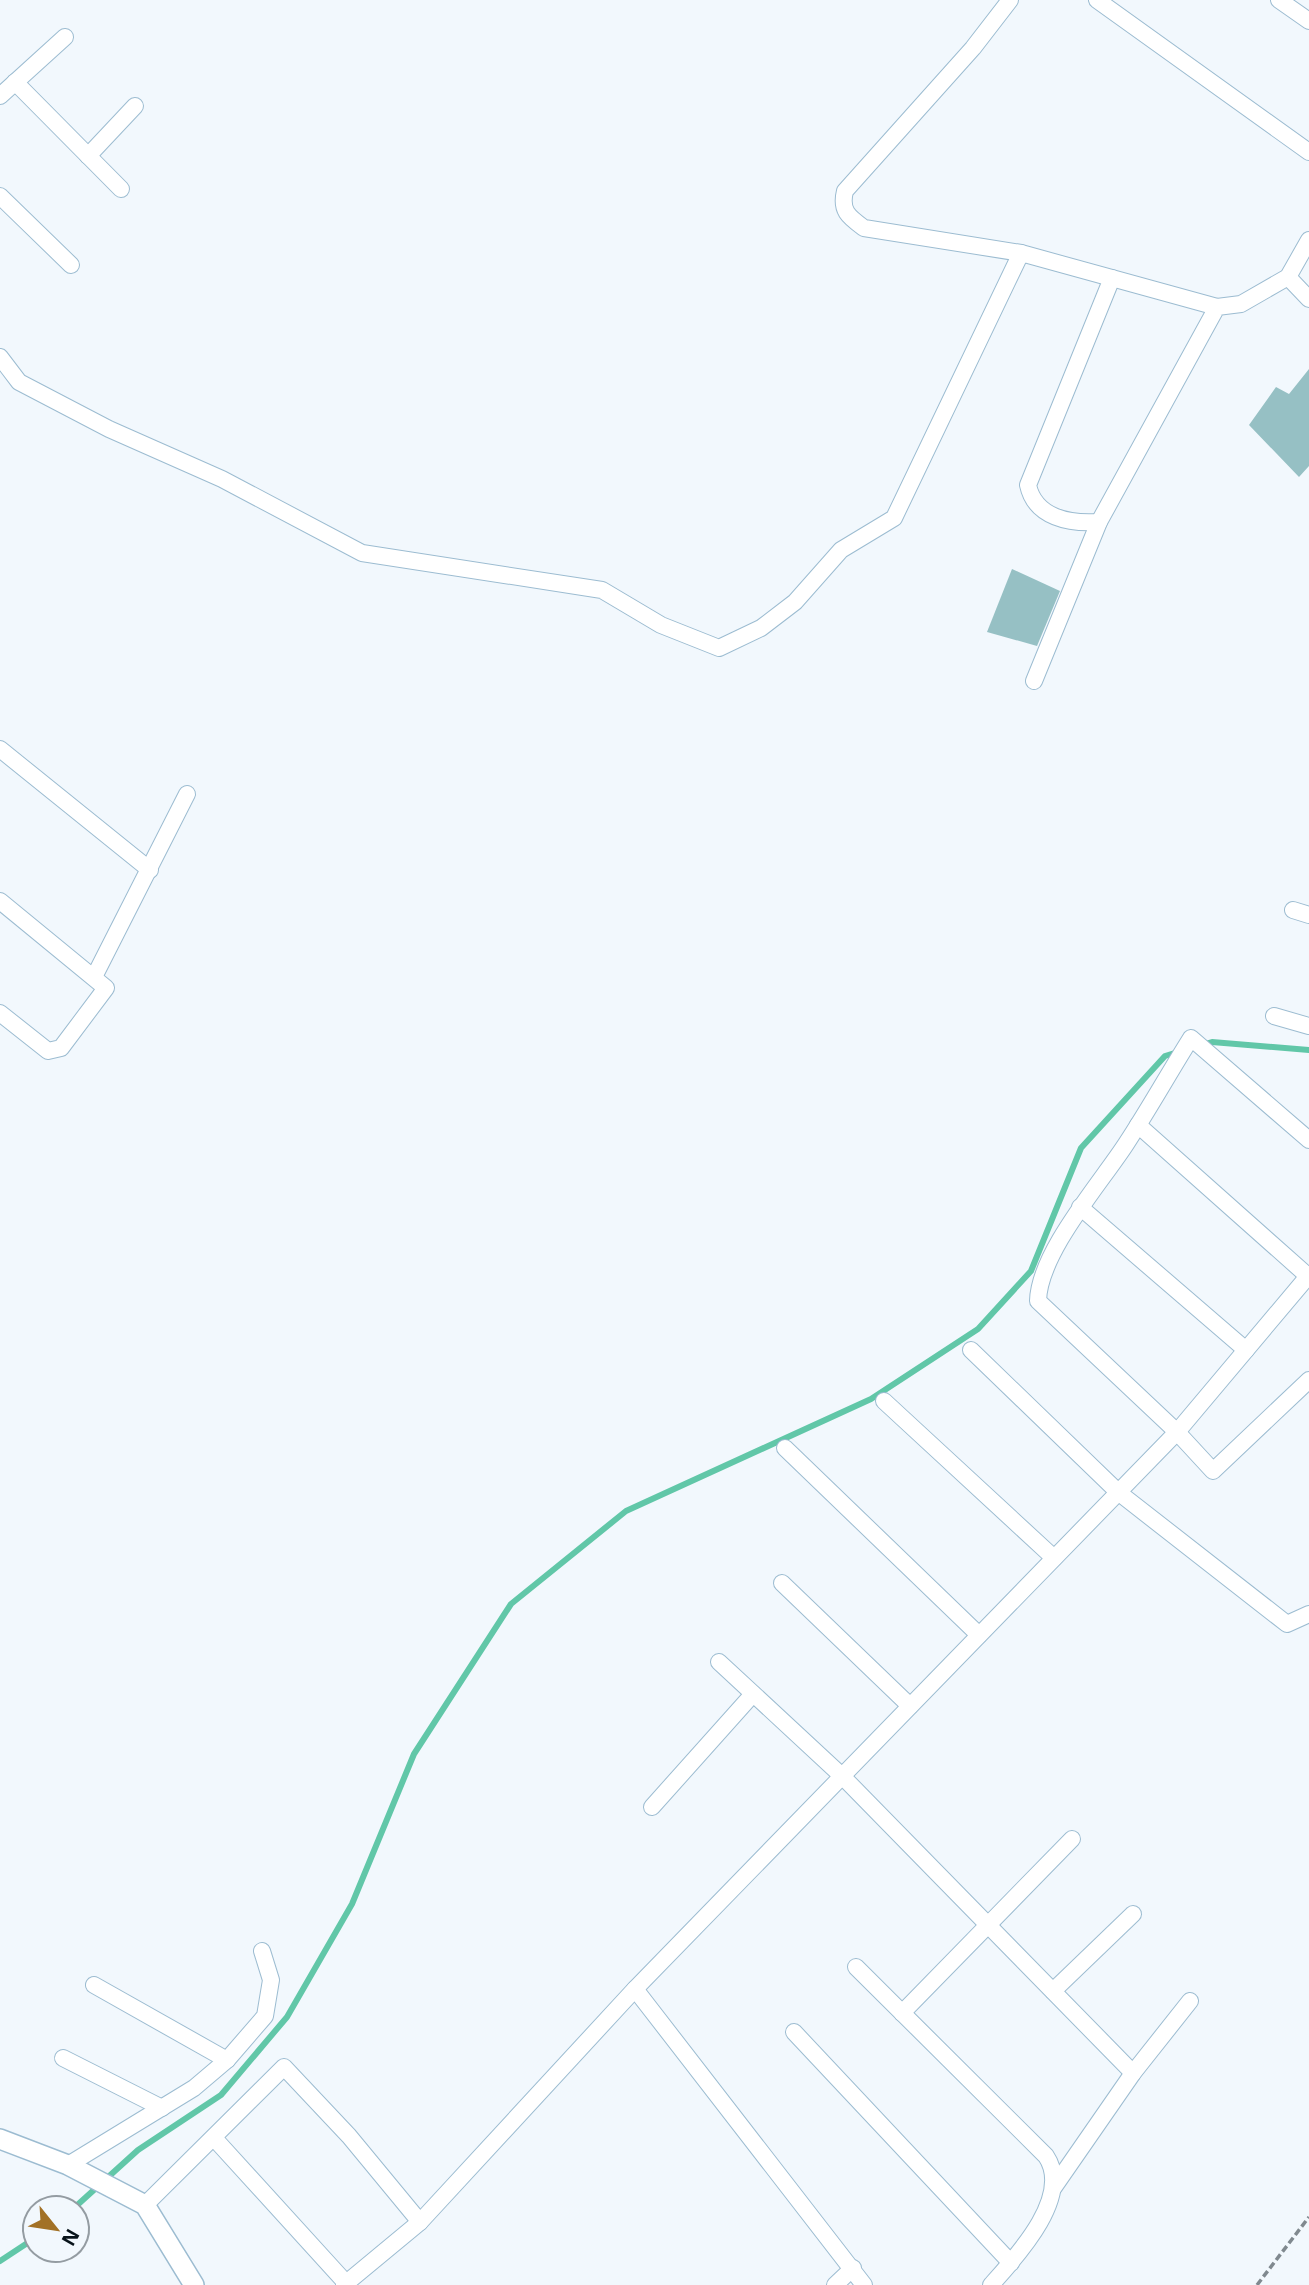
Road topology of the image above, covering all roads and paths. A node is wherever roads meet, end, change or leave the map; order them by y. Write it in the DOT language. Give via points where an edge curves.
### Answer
graph roads {
  1 [pos="1010,0"];
  2 [pos="1097,0"];
  3 [pos="1279,0"];
  4 [pos="1309,21"];
  5 [pos="65,37"];
  6 [pos="15,82"];
  7 [pos="0,96"];
  8 [pos="135,106"];
  9 [pos="1309,152"];
  10 [pos="88,156"];
  11 [pos="121,189"];
  12 [pos="0,196"];
  13 [pos="1309,240"];
  14 [pos="1021,253"];
  15 [pos="71,265"];
  16 [pos="1288,277"];
  17 [pos="1112,278"];
  18 [pos="1309,299"];
  19 [pos="1217,307"];
  20 [pos="2,363"];
  21 [pos="1099,522"];
  22 [pos="1034,681"];
  23 [pos="0,749"];
  24 [pos="187,794"];
  25 [pos="150,870"];
  26 [pos="0,901"];
  27 [pos="94,977"];
  28 [pos="0,1013"];
  29 [pos="1274,1016"];
  30 [pos="1309,1026"];
  31 [pos="1138,1125"];
  32 [pos="1309,1140"];
  33 [pos="1080,1207"];
  34 [pos="1309,1276"];
  35 [pos="971,1350"];
  36 [pos="1246,1350"];
  37 [pos="1309,1380"];
  38 [pos="884,1401"];
  39 [pos="1177,1432"];
  40 [pos="785,1448"];
  41 [pos="1118,1492"];
  42 [pos="1054,1558"];
  43 [pos="782,1583"];
  44 [pos="1309,1614"];
  45 [pos="979,1635"];
  46 [pos="719,1662"];
  47 [pos="753,1694"];
  48 [pos="910,1706"];
  49 [pos="842,1776"];
  50 [pos="652,1807"];
  51 [pos="1072,1839"];
  52 [pos="1133,1914"];
  53 [pos="988,1925"];
  54 [pos="262,1951"];
  55 [pos="856,1967"];
  56 [pos="93,1986"];
  57 [pos="635,1989"];
  58 [pos="1053,1991"];
  59 [pos="1190,2001"];
  60 [pos="902,2013"];
  61 [pos="794,2032"];
  62 [pos="63,2058"];
  63 [pos="227,2060"];
  64 [pos="1133,2073"];
  65 [pos="162,2108"];
  66 [pos="214,2138"];
  67 [pos="0,2139"];
  68 [pos="68,2165"];
  69 [pos="1053,2189"];
  70 [pos="139,2201"];
  71 [pos="1309,2217"];
  72 [pos="421,2222"];
  73 [pos="1011,2263"];
  74 [pos="853,2268"];
  75 [pos="345,2284"];
  76 [pos="194,2285"];
  77 [pos="835,2285"];
  78 [pos="864,2285"];
  79 [pos="991,2285"];
  80 [pos="1257,2285"];
  1 -- 14 [label="street" via="845,191 842,203 846,215 864,228"];
  2 -- 9 [label="street"];
  3 -- 4 [label="street"];
  5 -- 6 [label="street"];
  6 -- 7 [label="street"];
  6 -- 10 [label="street"];
  8 -- 10 [label="street"];
  10 -- 11 [label="street"];
  12 -- 15 [label="street"];
  13 -- 16 [label="street"];
  14 -- 17 [label="street"];
  14 -- 20 [label="street" via="894,518 841,550 795,602 761,628 719,648 661,625 602,590 362,553 222,479 75,412 19,382"];
  16 -- 18 [label="street"];
  16 -- 19 [label="street" via="1241,304"];
  17 -- 19 [label="street"];
  17 -- 21 [label="street" via="1028,485 1031,500 1050,516 1079,524"];
  19 -- 21 [label="street"];
  21 -- 22 [label="street"];
  23 -- 25 [label="street"];
  24 -- 25 [label="street"];
  25 -- 27 [label="street"];
  26 -- 27 [label="street"];
  27 -- 28 [label="street" via="106,988 61,1048 48,1051"];
  29 -- 30 [label="street"];
  31 -- 32 [label="street" via="1191,1038"];
  31 -- 33 [label="street"];
  31 -- 34 [label="street"];
  33 -- 36 [label="street"];
  33 -- 39 [label="street" via="1038,1284 1038,1301"];
  34 -- 36 [label="street"];
  35 -- 41 [label="street"];
  36 -- 39 [label="street"];
  37 -- 39 [label="street" via="1213,1471"];
  38 -- 42 [label="street"];
  39 -- 41 [label="street"];
  40 -- 45 [label="street"];
  41 -- 42 [label="street"];
  41 -- 44 [label="street" via="1287,1624"];
  42 -- 45 [label="street"];
  43 -- 48 [label="street"];
  45 -- 48 [label="street"];
  46 -- 47 [label="street"];
  47 -- 49 [label="street"];
  47 -- 50 [label="street"];
  48 -- 49 [label="street"];
  49 -- 53 [label="street"];
  49 -- 57 [label="street"];
  51 -- 53 [label="street"];
  52 -- 58 [label="street"];
  53 -- 58 [label="street"];
  53 -- 60 [label="street"];
  54 -- 63 [label="street" via="271,1980 265,2016"];
  55 -- 60 [label="street"];
  56 -- 63 [label="street"];
  57 -- 72 [label="street"];
  57 -- 74 [label="street"];
  58 -- 64 [label="street"];
  59 -- 64 [label="street"];
  60 -- 69 [label="street" via="1046,2156 1054,2168"];
  61 -- 73 [label="street"];
  62 -- 65 [label="street"];
  63 -- 65 [label="street"];
  64 -- 69 [label="street"];
  65 -- 68 [label="street"];
  66 -- 70 [label="street"];
  66 -- 72 [label="street" via="284,2067"];
  66 -- 75 [label="street"];
  67 -- 68 [label="street"];
  68 -- 70 [label="street"];
  69 -- 73 [label="street" via="1025,2248"];
  70 -- 76 [label="street"];
  71 -- 80 [label="path"];
  72 -- 75 [label="street"];
  73 -- 79 [label="street"];
  74 -- 77 [label="street"];
  74 -- 78 [label="street"];
}
